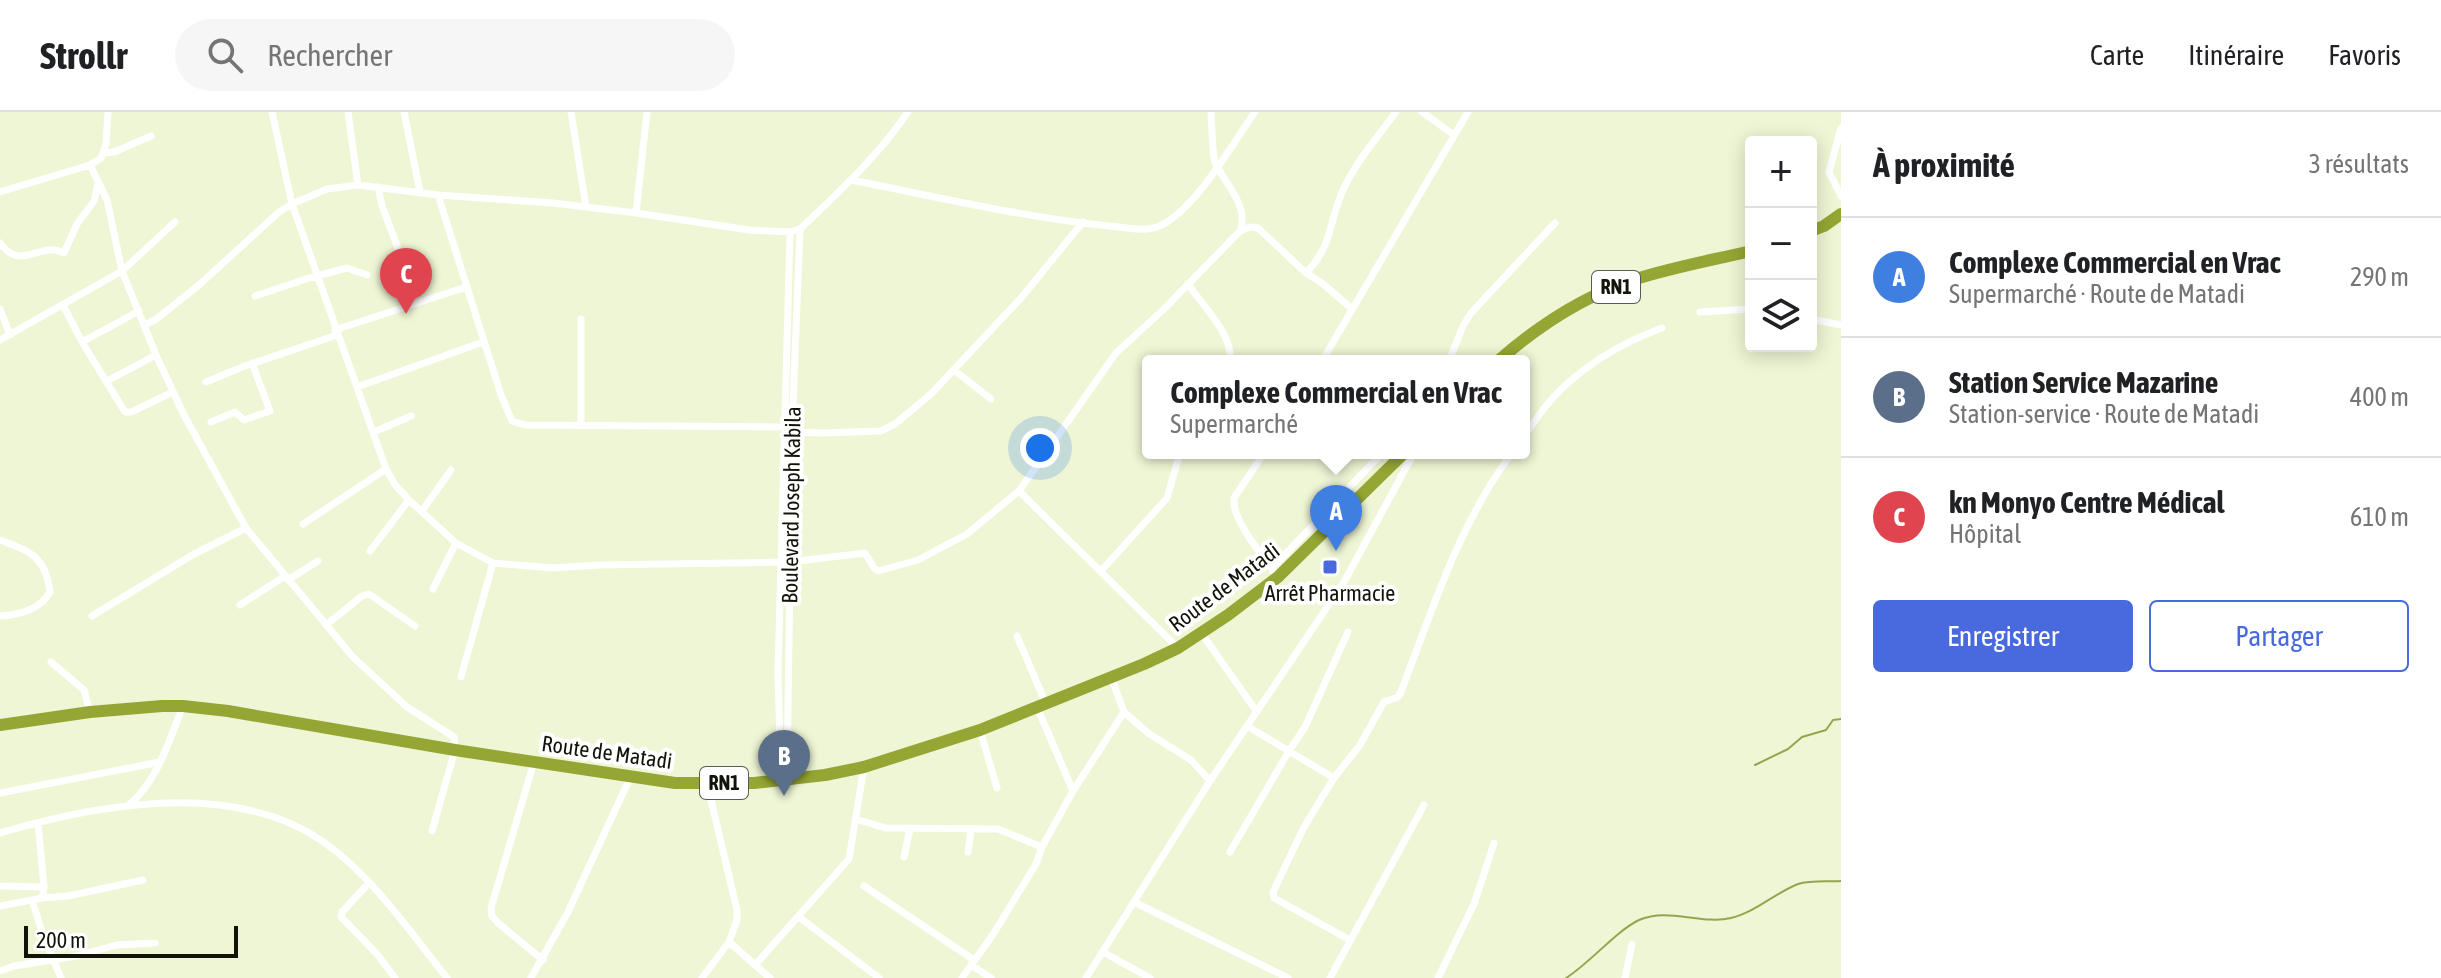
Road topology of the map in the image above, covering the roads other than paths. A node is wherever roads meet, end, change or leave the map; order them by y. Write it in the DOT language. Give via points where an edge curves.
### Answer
graph roads {
  1 [pos="108,112"];
  2 [pos="272,112"];
  3 [pos="348,112"];
  4 [pos="404,112"];
  5 [pos="571,112"];
  6 [pos="647,112"];
  7 [pos="908,112"];
  8 [pos="1211,112"];
  9 [pos="1255,112"];
  10 [pos="1396,112"];
  11 [pos="1422,112"];
  12 [pos="1468,112"];
  13 [pos="1841,128"];
  14 [pos="1454,135"];
  15 [pos="151,136"];
  16 [pos="104,153"];
  17 [pos="90,165"];
  18 [pos="1219,166"];
  19 [pos="851,180"];
  20 [pos="98,184"];
  21 [pos="358,185"];
  22 [pos="378,187"];
  23 [pos="0,192"];
  24 [pos="420,192"];
  25 [pos="438,195"];
  26 [pos="1841,196"];
  27 [pos="292,204"];
  28 [pos="586,207"];
  29 [pos="636,213"];
  30 [pos="1841,214"];
  31 [pos="175,222"];
  32 [pos="1083,222"];
  33 [pos="1555,223"];
  34 [pos="800,229"];
  35 [pos="1817,229"];
  36 [pos="1240,231"];
  37 [pos="790,232"];
  38 [pos="0,243"];
  39 [pos="1745,252"];
  40 [pos="404,264"];
  41 [pos="122,271"];
  42 [pos="1306,273"];
  43 [pos="367,275"];
  44 [pos="318,276"];
  45 [pos="1188,284"];
  46 [pos="466,287"];
  47 [pos="255,296"];
  48 [pos="63,305"];
  49 [pos="0,309"];
  50 [pos="1352,309"];
  51 [pos="1745,309"];
  52 [pos="139,311"];
  53 [pos="1700,312"];
  54 [pos="581,319"];
  55 [pos="1817,320"];
  56 [pos="144,325"];
  57 [pos="1841,325"];
  58 [pos="1662,328"];
  59 [pos="336,332"];
  60 [pos="10,335"];
  61 [pos="0,340"];
  62 [pos="82,342"];
  63 [pos="483,342"];
  64 [pos="156,355"];
  65 [pos="1231,355"];
  66 [pos="1325,355"];
  67 [pos="1451,355"];
  68 [pos="1506,355"];
  69 [pos="252,363"];
  70 [pos="954,370"];
  71 [pos="107,381"];
  72 [pos="206,382"];
  73 [pos="357,387"];
  74 [pos="173,392"];
  75 [pos="991,399"];
  76 [pos="411,416"];
  77 [pos="211,422"];
  78 [pos="581,425"];
  79 [pos="784,427"];
  80 [pos="1530,428"];
  81 [pos="374,432"];
  82 [pos="792,432"];
  83 [pos="1178,459"];
  84 [pos="1260,459"];
  85 [pos="1377,459"];
  86 [pos="1397,459"];
  87 [pos="1411,459"];
  88 [pos="1507,459"];
  89 [pos="386,469"];
  90 [pos="451,470"];
  91 [pos="1019,491"];
  92 [pos="409,500"];
  93 [pos="422,511"];
  94 [pos="303,524"];
  95 [pos="246,528"];
  96 [pos="0,540"];
  97 [pos="456,543"];
  98 [pos="370,551"];
  99 [pos="318,561"];
  100 [pos="785,562"];
  101 [pos="493,563"];
  102 [pos="1101,571"];
  103 [pos="1275,572"];
  104 [pos="287,578"];
  105 [pos="433,589"];
  106 [pos="240,605"];
  107 [pos="0,616"];
  108 [pos="92,616"];
  109 [pos="326,625"];
  110 [pos="415,626"];
  111 [pos="1348,632"];
  112 [pos="1202,634"];
  113 [pos="1017,636"];
  114 [pos="1178,648"];
  115 [pos="51,662"];
  116 [pos="461,677"];
  117 [pos="1111,677"];
  118 [pos="1042,705"];
  119 [pos="183,706"];
  120 [pos="90,712"];
  121 [pos="1124,712"];
  122 [pos="1257,712"];
  123 [pos="0,725"];
  124 [pos="1247,726"];
  125 [pos="980,730"];
  126 [pos="455,750"];
  127 [pos="1289,751"];
  128 [pos="160,762"];
  129 [pos="534,762"];
  130 [pos="864,767"];
  131 [pos="630,778"];
  132 [pos="1334,778"];
  133 [pos="784,781"];
  134 [pos="1210,781"];
  135 [pos="707,783"];
  136 [pos="997,788"];
  137 [pos="1073,791"];
  138 [pos="0,793"];
  139 [pos="1424,805"];
  140 [pos="127,807"];
  141 [pos="855,819"];
  142 [pos="38,823"];
  143 [pos="910,829"];
  144 [pos="971,830"];
  145 [pos="432,831"];
  146 [pos="0,833"];
  147 [pos="1494,843"];
  148 [pos="1042,847"];
  149 [pos="968,852"];
  150 [pos="1230,852"];
  151 [pos="904,857"];
  152 [pos="143,880"];
  153 [pos="368,884"];
  154 [pos="0,886"];
  155 [pos="864,886"];
  156 [pos="44,887"];
  157 [pos="42,898"];
  158 [pos="32,900"];
  159 [pos="1134,902"];
  160 [pos="0,906"];
  161 [pos="799,917"];
  162 [pos="1350,940"];
  163 [pos="729,942"];
  164 [pos="155,943"];
  165 [pos="1632,944"];
  166 [pos="1103,952"];
  167 [pos="54,960"];
  168 [pos="543,960"];
  169 [pos="973,962"];
  170 [pos="755,965"];
  171 [pos="0,971"];
  172 [pos="61,978"];
  173 [pos="395,978"];
  174 [pos="447,978"];
  175 [pos="531,978"];
  176 [pos="702,978"];
  177 [pos="770,978"];
  178 [pos="879,978"];
  179 [pos="962,978"];
  180 [pos="991,978"];
  181 [pos="1086,978"];
  182 [pos="1150,978"];
  183 [pos="1288,978"];
  184 [pos="1330,978"];
  185 [pos="1438,978"];
  186 [pos="1625,978"];
  1 -- 16 [label="street"];
  2 -- 27 [label="street"];
  3 -- 21 [label="street"];
  4 -- 24 [label="street"];
  5 -- 28 [label="street"];
  6 -- 29 [label="street"];
  7 -- 19 [label="street"];
  8 -- 18 [label="street"];
  9 -- 18 [label="street"];
  10 -- 42 [label="street" via="1341,194 1329,241"];
  11 -- 14 [label="street"];
  12 -- 14 [label="street"];
  13 -- 26 [label="street" via="1829,172"];
  14 -- 50 [label="street"];
  15 -- 16 [label="street"];
  16 -- 17 [label="street"];
  17 -- 20 [label="street"];
  17 -- 23 [label="street"];
  18 -- 32 [label="street" via="1177,215 1157,227"];
  18 -- 36 [label="street" via="1237,199"];
  19 -- 32 [label="street"];
  19 -- 34 [label="street"];
  20 -- 38 [label="street" via="64,253 52,248 17,257"];
  20 -- 41 [label="street" via="107,200"];
  21 -- 22 [label="street"];
  21 -- 27 [label="street" via="335,187"];
  22 -- 24 [label="street"];
  22 -- 40 [label="street"];
  24 -- 25 [label="street"];
  25 -- 28 [label="street"];
  25 -- 46 [label="street"];
  27 -- 44 [label="street"];
  27 -- 56 [label="street"];
  28 -- 29 [label="street"];
  29 -- 37 [label="street"];
  30 -- 35 [label="highway"];
  31 -- 41 [label="street"];
  32 -- 70 [label="street"];
  33 -- 67 [label="street" via="1471,313"];
  34 -- 37 [label="street"];
  34 -- 82 [label="street, Boulevard Joseph Kabila"];
  36 -- 42 [label="street" via="1258,228"];
  36 -- 45 [label="street"];
  37 -- 79 [label="street, Boulevard Joseph Kabila"];
  39 -- 68 [label="highway, RN1" via="1664,271 1605,292 1554,319"];
  41 -- 48 [label="street"];
  41 -- 52 [label="street"];
  42 -- 50 [label="street"];
  43 -- 44 [label="street" via="347,268"];
  44 -- 47 [label="street"];
  44 -- 59 [label="street"];
  45 -- 65 [label="street" via="1214,318"];
  45 -- 91 [label="street" via="1116,353"];
  46 -- 59 [label="street"];
  46 -- 63 [label="street"];
  48 -- 60 [label="street"];
  48 -- 62 [label="street"];
  49 -- 60 [label="street"];
  50 -- 66 [label="street"];
  51 -- 53 [label="street"];
  52 -- 56 [label="street"];
  52 -- 62 [label="street"];
  54 -- 78 [label="street"];
  55 -- 57 [label="street"];
  56 -- 64 [label="street"];
  58 -- 80 [label="street" via="1586,367 1551,399"];
  59 -- 69 [label="street"];
  59 -- 73 [label="street"];
  60 -- 61 [label="street"];
  62 -- 71 [label="street"];
  63 -- 73 [label="street"];
  63 -- 78 [label="street" via="512,421"];
  64 -- 71 [label="street"];
  64 -- 74 [label="street"];
  69 -- 72 [label="street"];
  69 -- 77 [label="street" via="270,411 244,420 235,412"];
  70 -- 75 [label="street"];
  70 -- 82 [label="street" via="881,431"];
  71 -- 74 [label="street" via="127,413"];
  73 -- 81 [label="street"];
  74 -- 95 [label="street"];
  76 -- 81 [label="street"];
  78 -- 79 [label="street"];
  79 -- 82 [label="street"];
  79 -- 100 [label="street, Boulevard Joseph Kabila"];
  81 -- 89 [label="street"];
  82 -- 100 [label="street, Boulevard Joseph Kabila"];
  83 -- 102 [label="street" via="1167,498"];
  84 -- 103 [label="street" via="1233,505"];
  85 -- 103 [label="street"];
  86 -- 103 [label="highway, Route de Matadi / RN1"];
  87 -- 122 [label="street" via="1344,582"];
  88 -- 132 [label="street" via="1451,559 1400,694 1384,702"];
  89 -- 92 [label="street"];
  89 -- 94 [label="street"];
  90 -- 93 [label="street"];
  91 -- 100 [label="street" via="967,534 918,560 878,571 865,553"];
  91 -- 102 [label="street"];
  92 -- 93 [label="street"];
  92 -- 98 [label="street"];
  93 -- 97 [label="street"];
  95 -- 104 [label="street"];
  95 -- 108 [label="street"];
  96 -- 107 [label="street" via="36,557 50,592 31,610"];
  97 -- 101 [label="street"];
  97 -- 105 [label="street"];
  99 -- 104 [label="street"];
  100 -- 101 [label="street" via="553,568"];
  100 -- 133 [label="street, Boulevard Joseph Kabila"];
  101 -- 116 [label="street"];
  102 -- 114 [label="street"];
  103 -- 112 [label="highway, Route de Matadi / RN1"];
  104 -- 106 [label="street"];
  104 -- 109 [label="street"];
  109 -- 110 [label="street" via="369,594"];
  109 -- 126 [label="street" via="407,707 454,737"];
  111 -- 127 [label="street" via="1319,700"];
  112 -- 114 [label="highway, Route de Matadi / RN1"];
  112 -- 122 [label="street"];
  113 -- 118 [label="street"];
  114 -- 117 [label="highway, Route de Matadi / RN1"];
  115 -- 120 [label="street" via="84,690"];
  117 -- 118 [label="highway, Route de Matadi / RN1"];
  117 -- 121 [label="street"];
  118 -- 125 [label="highway, Route de Matadi / RN1"];
  118 -- 137 [label="street"];
  119 -- 120 [label="highway, Route de Matadi / RN1"];
  119 -- 126 [label="highway, Route de Matadi / RN1"];
  119 -- 128 [label="street"];
  120 -- 123 [label="highway, Route de Matadi / RN1"];
  121 -- 134 [label="street" via="1191,760"];
  121 -- 137 [label="street"];
  122 -- 124 [label="street"];
  124 -- 127 [label="street"];
  124 -- 134 [label="street"];
  125 -- 130 [label="highway, Route de Matadi / RN1"];
  125 -- 136 [label="street"];
  126 -- 129 [label="highway, Route de Matadi / RN1"];
  126 -- 145 [label="street"];
  127 -- 132 [label="street"];
  127 -- 150 [label="street"];
  128 -- 138 [label="street"];
  128 -- 140 [label="street"];
  129 -- 131 [label="highway, Route de Matadi / RN1"];
  129 -- 168 [label="street" via="491,908 498,923"];
  130 -- 133 [label="highway, Route de Matadi / RN1"];
  130 -- 141 [label="street"];
  131 -- 135 [label="highway, Route de Matadi / RN1"];
  131 -- 168 [label="street"];
  132 -- 162 [label="street" via="1304,827 1273,896"];
  133 -- 135 [label="highway, Route de Matadi / RN1"];
  134 -- 159 [label="street"];
  135 -- 163 [label="street" via="737,910"];
  137 -- 148 [label="street"];
  139 -- 162 [label="street"];
  140 -- 142 [label="street"];
  140 -- 153 [label="street" via="181,803 233,807 275,818 326,844"];
  141 -- 143 [label="street"];
  141 -- 161 [label="street" via="846,864"];
  142 -- 146 [label="street"];
  142 -- 156 [label="street"];
  143 -- 144 [label="street"];
  143 -- 151 [label="street"];
  144 -- 148 [label="street" via="998,829"];
  144 -- 149 [label="street"];
  147 -- 185 [label="street" via="1484,880"];
  148 -- 169 [label="street"];
  152 -- 157 [label="street"];
  153 -- 173 [label="street" via="341,917"];
  153 -- 174 [label="street"];
  154 -- 156 [label="street"];
  155 -- 169 [label="street"];
  156 -- 157 [label="street"];
  157 -- 158 [label="street"];
  158 -- 160 [label="street"];
  158 -- 167 [label="street"];
  159 -- 166 [label="street"];
  159 -- 183 [label="street"];
  161 -- 170 [label="street"];
  161 -- 178 [label="street"];
  162 -- 184 [label="street"];
  163 -- 170 [label="street"];
  163 -- 176 [label="street"];
  164 -- 167 [label="street"];
  165 -- 186 [label="street"];
  166 -- 181 [label="street"];
  166 -- 182 [label="street"];
  167 -- 171 [label="street"];
  167 -- 172 [label="street"];
  168 -- 175 [label="street"];
  169 -- 179 [label="street"];
  169 -- 180 [label="street"];
  170 -- 177 [label="street"];
}
